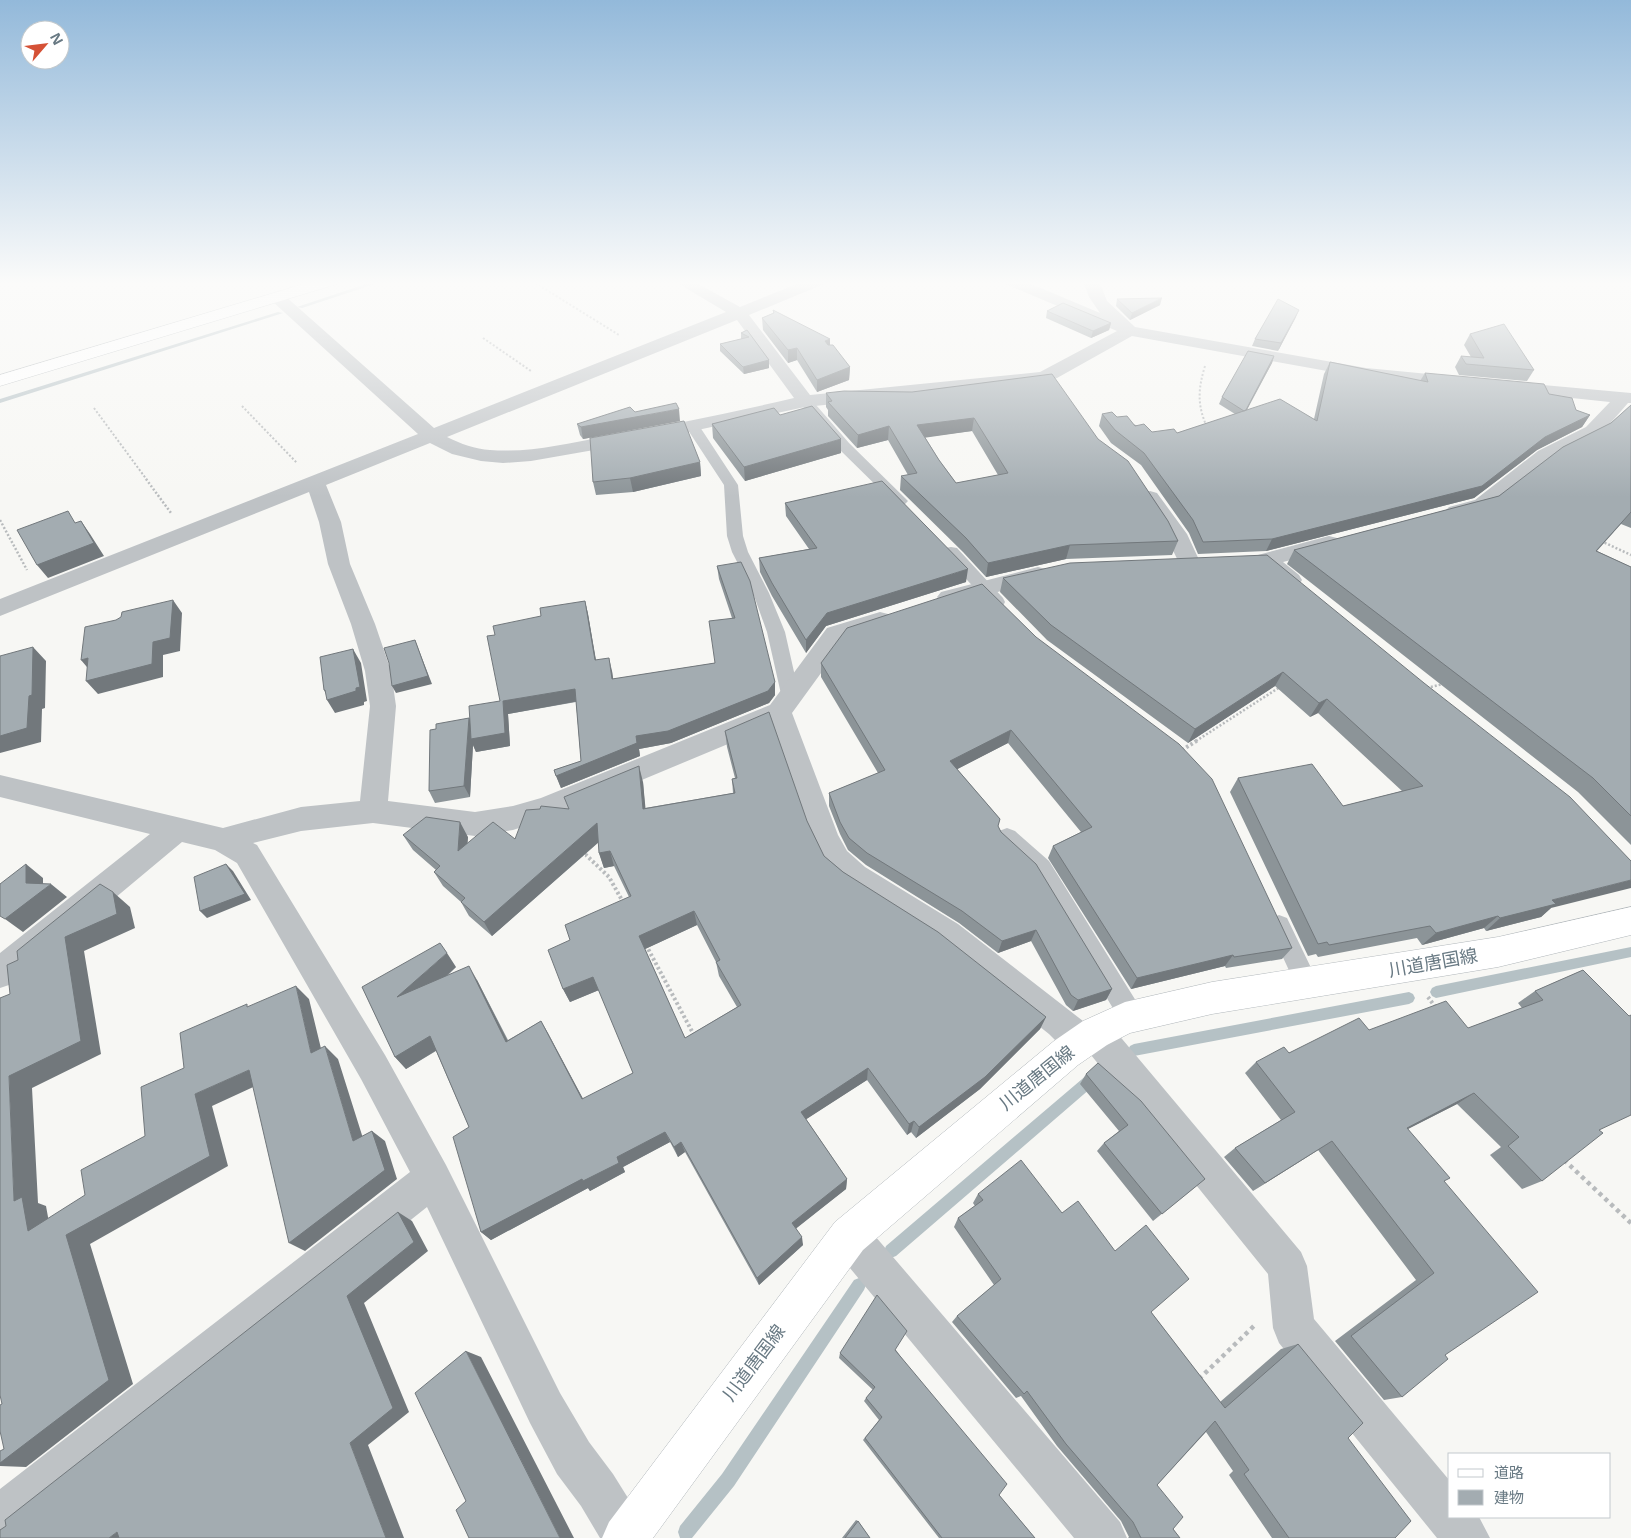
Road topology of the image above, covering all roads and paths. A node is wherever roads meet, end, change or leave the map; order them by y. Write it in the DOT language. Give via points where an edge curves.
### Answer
graph roads {
  1 [pos="95,353"];
  2 [pos="339,353"];
  3 [pos="504,353"];
  4 [pos="641,353"];
  5 [pos="769,353"];
  6 [pos="1098,353"];
  7 [pos="1210,353"];
  8 [pos="1255,353"];
  9 [pos="0,381"];
  10 [pos="1475,384"];
  11 [pos="1495,385"];
  12 [pos="554,388"];
  13 [pos="1627,398"];
  14 [pos="805,401"];
  15 [pos="242,406"];
  16 [pos="94,408"];
  17 [pos="693,428"];
  18 [pos="1210,432"];
  19 [pos="432,436"];
  20 [pos="1137,478"];
  21 [pos="315,482"];
  22 [pos="908,510"];
  23 [pos="1434,516"];
  24 [pos="0,520"];
  25 [pos="187,533"];
  26 [pos="1347,538"];
  27 [pos="1595,538"];
  28 [pos="938,540"];
  29 [pos="1631,555"];
  30 [pos="1189,564"];
  31 [pos="1056,570"];
  32 [pos="982,587"];
  33 [pos="38,592"];
  34 [pos="1311,597"];
  35 [pos="926,604"];
  36 [pos="0,608"];
  37 [pos="899,613"];
  38 [pos="1008,613"];
  39 [pos="1287,683"];
  40 [pos="1443,684"];
  41 [pos="1424,689"];
  42 [pos="784,703"];
  43 [pos="1181,750"];
  44 [pos="0,786"];
  45 [pos="373,811"];
  46 [pos="177,828"];
  47 [pos="1007,837"];
  48 [pos="223,840"];
  49 [pos="576,854"];
  50 [pos="623,903"];
  51 [pos="1271,907"];
  52 [pos="1631,921"];
  53 [pos="642,938"];
  54 [pos="0,973"];
  55 [pos="1307,984"];
  56 [pos="1434,1006"];
  57 [pos="1440,1013"];
  58 [pos="1132,1017"];
  59 [pos="1088,1037"];
  60 [pos="698,1044"];
  61 [pos="1558,1154"];
  62 [pos="433,1178"];
  63 [pos="1631,1223"];
  64 [pos="848,1236"];
  65 [pos="1290,1292"];
  66 [pos="1191,1386"];
  67 [pos="1448,1514"];
  68 [pos="0,1518"];
  69 [pos="1451,1518"];
  70 [pos="626,1538"];
  71 [pos="1104,1538"];
  72 [pos="1468,1538"];
  1 -- 9 [label="main road"];
  2 -- 19 [label="street"];
  3 -- 12 [label="path"];
  4 -- 12 [label="street"];
  5 -- 14 [label="street"];
  6 -- 14 [label="street" via="1056,382 1043,377"];
  7 -- 18 [label="path" via="1197,389 1199,405"];
  8 -- 10 [label="street" via="1366,373"];
  11 -- 13 [label="street"];
  12 -- 19 [label="street"];
  13 -- 23 [label="street" via="1594,431 1545,455 1482,504"];
  14 -- 17 [label="street"];
  14 -- 22 [label="lane" via="844,446"];
  15 -- 21 [label="path"];
  16 -- 25 [label="path"];
  17 -- 19 [label="street" via="582,447 504,456 459,450"];
  17 -- 42 [label="lane" via="730,485 735,536 740,552 776,632"];
  19 -- 21 [label="street"];
  20 -- 30 [label="street" via="1176,534"];
  21 -- 25 [label="street"];
  21 -- 45 [label="street" via="378,671 383,706"];
  24 -- 33 [label="path"];
  25 -- 33 [label="street"];
  26 -- 34 [label="street" via="1257,560"];
  27 -- 29 [label="path"];
  28 -- 32 [label="lane"];
  31 -- 32 [label="street"];
  32 -- 35 [label="street"];
  32 -- 38 [label="lane"];
  33 -- 36 [label="street"];
  37 -- 42 [label="street" via="836,634"];
  39 -- 43 [label="path"];
  40 -- 41 [label="path"];
  42 -- 45 [label="street" via="548,807 512,818 475,824"];
  42 -- 59 [label="street" via="824,836 836,860 854,876 947,934 1061,1022"];
  44 -- 46 [label="street"];
  45 -- 48 [label="street" via="301,819"];
  46 -- 48 [label="street"];
  46 -- 54 [label="street"];
  47 -- 58 [label="lane" via="1041,868"];
  48 -- 62 [label="street" via="240,849 251,861 373,1067"];
  49 -- 50 [label="path" via="586,855 609,877"];
  51 -- 55 [label="lane"];
  52 -- 55 [label="main road, 川道唐国線" via="1498,952"];
  53 -- 60 [label="path"];
  55 -- 58 [label="main road, 川道唐国線" via="1212,998"];
  56 -- 57 [label="path"];
  58 -- 59 [label="main road, 川道唐国線"];
  59 -- 64 [label="main road, 川道唐国線"];
  59 -- 65 [label="street" via="1287,1266"];
  61 -- 63 [label="path"];
  62 -- 68 [label="street"];
  62 -- 70 [label="street" via="545,1408 573,1458"];
  64 -- 70 [label="main road, 川道唐国線"];
  64 -- 71 [label="street"];
  65 -- 66 [label="path"];
  65 -- 67 [label="street" via="1294,1328"];
  69 -- 72 [label="street"];
}
